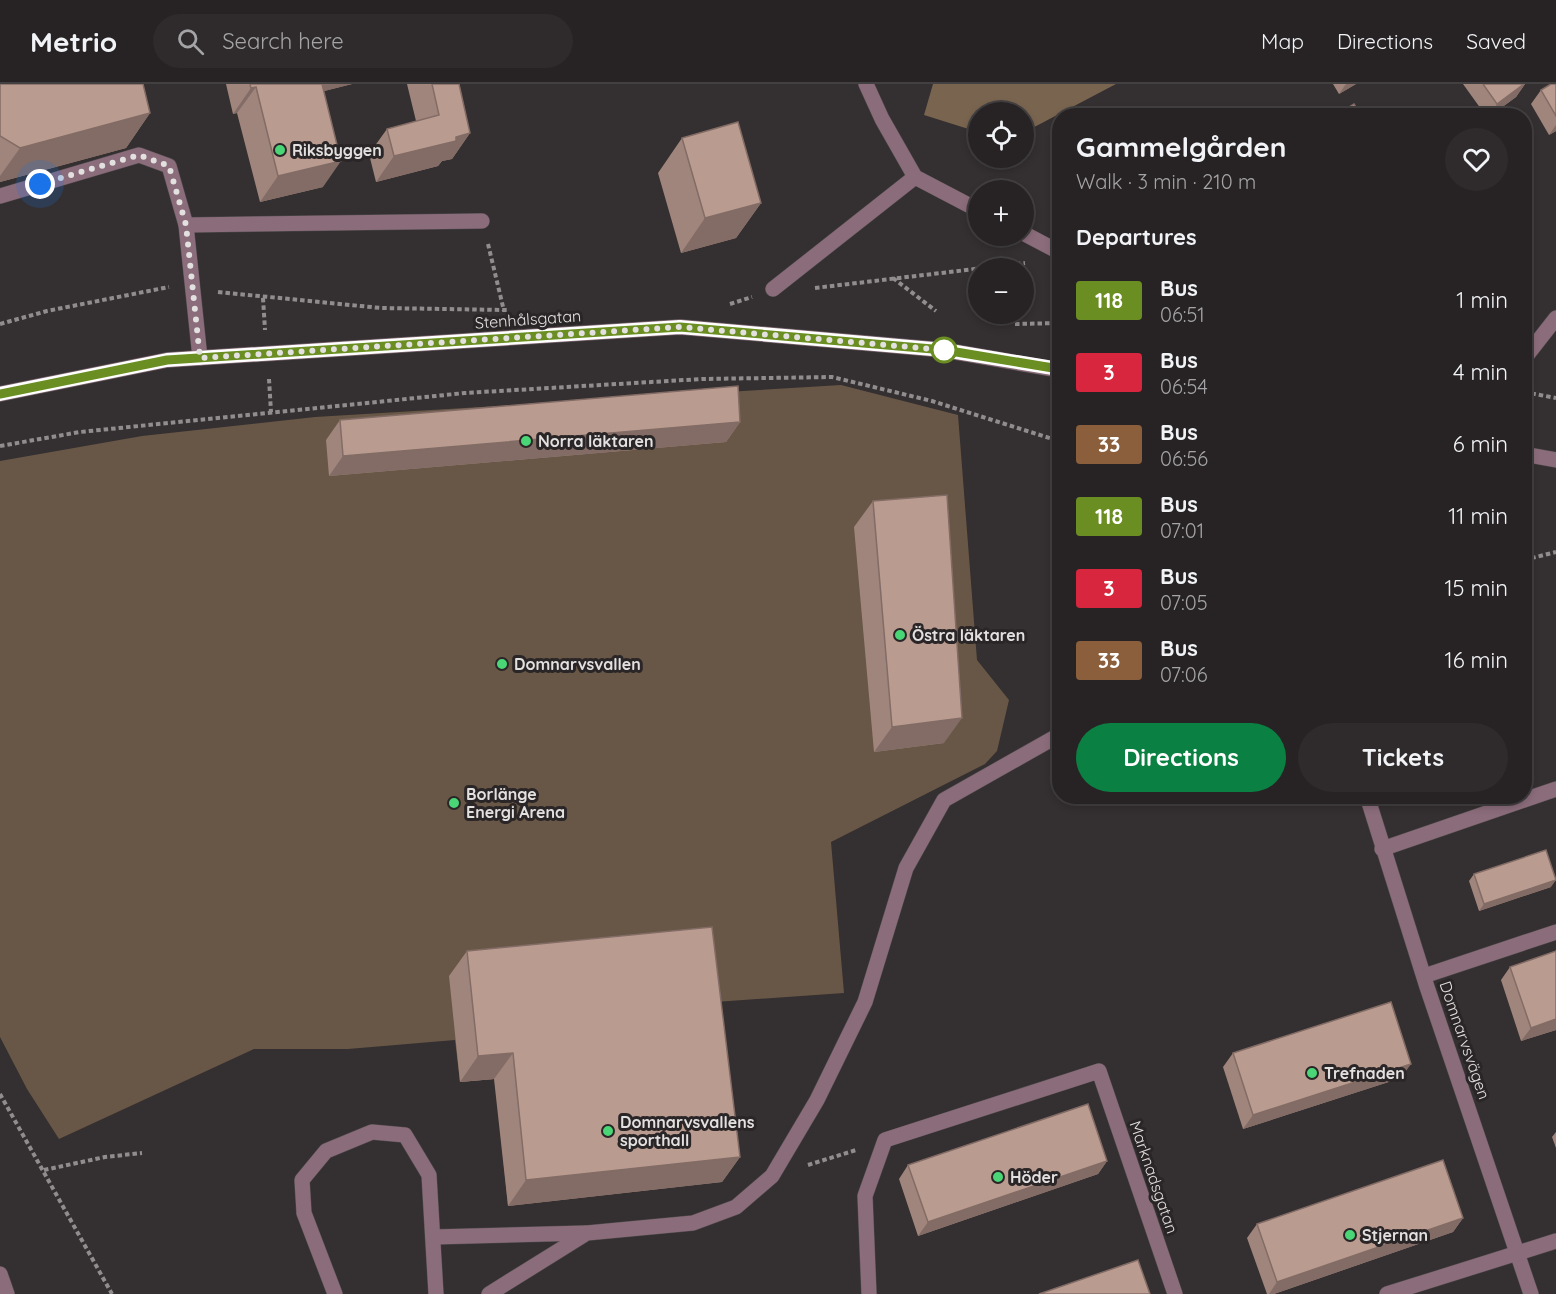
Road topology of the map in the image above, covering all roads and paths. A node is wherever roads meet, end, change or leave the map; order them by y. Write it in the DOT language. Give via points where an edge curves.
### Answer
graph roads {
  1 [pos="866,84"];
  2 [pos="915,177"];
  3 [pos="0,196"];
  4 [pos="968,205"];
  5 [pos="482,221"];
  6 [pos="186,225"];
  7 [pos="1034,239"];
  8 [pos="1052,248"];
  9 [pos="1035,262"];
  10 [pos="892,278"];
  11 [pos="194,288"];
  12 [pos="773,289"];
  13 [pos="719,305"];
  14 [pos="504,310"];
  15 [pos="516,310"];
  16 [pos="936,311"];
  17 [pos="1556,318"];
  18 [pos="1052,323"];
  19 [pos="0,324"];
  20 [pos="1034,324"];
  21 [pos="1532,349"];
  22 [pos="200,358"];
  23 [pos="1052,368"];
  24 [pos="0,394"];
  25 [pos="1532,394"];
  26 [pos="1556,398"];
  27 [pos="1052,439"];
  28 [pos="0,446"];
  29 [pos="1532,456"];
  30 [pos="1556,460"];
  31 [pos="1556,552"];
  32 [pos="1532,558"];
  33 [pos="1052,739"];
  34 [pos="1556,789"];
  35 [pos="1532,797"];
  36 [pos="1369,804"];
  37 [pos="1512,804"];
  38 [pos="1382,849"];
  39 [pos="1556,932"];
  40 [pos="1424,976"];
  41 [pos="0,1094"];
  42 [pos="885,1140"];
  43 [pos="142,1154"];
  44 [pos="44,1170"];
  45 [pos="772,1176"];
  46 [pos="587,1233"];
  47 [pos="433,1237"];
  48 [pos="1556,1241"];
  49 [pos="1519,1254"];
  50 [pos="0,1274"];
  51 [pos="7,1294"];
  52 [pos="112,1294"];
  53 [pos="335,1294"];
  54 [pos="436,1294"];
  55 [pos="489,1294"];
  56 [pos="869,1294"];
  57 [pos="1176,1294"];
  58 [pos="1387,1294"];
  59 [pos="1532,1294"];
  1 -- 2 [label="street"];
  2 -- 4 [label="street"];
  2 -- 12 [label="street"];
  3 -- 6 [label="street" via="139,155 169,166"];
  5 -- 6 [label="street"];
  5 -- 14 [label="path"];
  6 -- 11 [label="street"];
  7 -- 8 [label="street"];
  9 -- 10 [label="path"];
  10 -- 12 [label="path"];
  10 -- 16 [label="path"];
  11 -- 14 [label="path" via="381,308"];
  11 -- 19 [label="path" via="166,287"];
  11 -- 22 [label="street"];
  12 -- 13 [label="path"];
  14 -- 15 [label="path"];
  17 -- 21 [label="street"];
  18 -- 20 [label="path"];
  22 -- 23 [label="street, Stenhålsgatan" via="680,327 944,350"];
  22 -- 24 [label="street, Stenhålsgatan" via="167,360"];
  25 -- 26 [label="path"];
  27 -- 28 [label="path" via="932,400 832,377 702,379 465,393 80,432"];
  29 -- 30 [label="street"];
  31 -- 32 [label="path"];
  33 -- 45 [label="street" via="944,800 906,868 865,1002 817,1100"];
  34 -- 35 [label="street"];
  36 -- 38 [label="street, Domnarvsvägen"];
  37 -- 38 [label="street"];
  38 -- 40 [label="street, Domnarvsvägen"];
  39 -- 40 [label="street"];
  40 -- 49 [label="street, Domnarvsvägen"];
  41 -- 44 [label="path"];
  42 -- 45 [label="path"];
  42 -- 56 [label="street" via="865,1196"];
  42 -- 57 [label="street, Marknadsgatan" via="1099,1071"];
  43 -- 44 [label="path" via="105,1157"];
  44 -- 52 [label="path"];
  45 -- 46 [label="street" via="736,1207 693,1223"];
  46 -- 47 [label="street"];
  46 -- 55 [label="street"];
  47 -- 53 [label="street" via="429,1175 405,1135 372,1132 326,1151 302,1180 304,1214"];
  47 -- 54 [label="street"];
  48 -- 49 [label="street"];
  49 -- 58 [label="street"];
  49 -- 59 [label="street, Domnarvsvägen"];
  50 -- 51 [label="street"];
}
